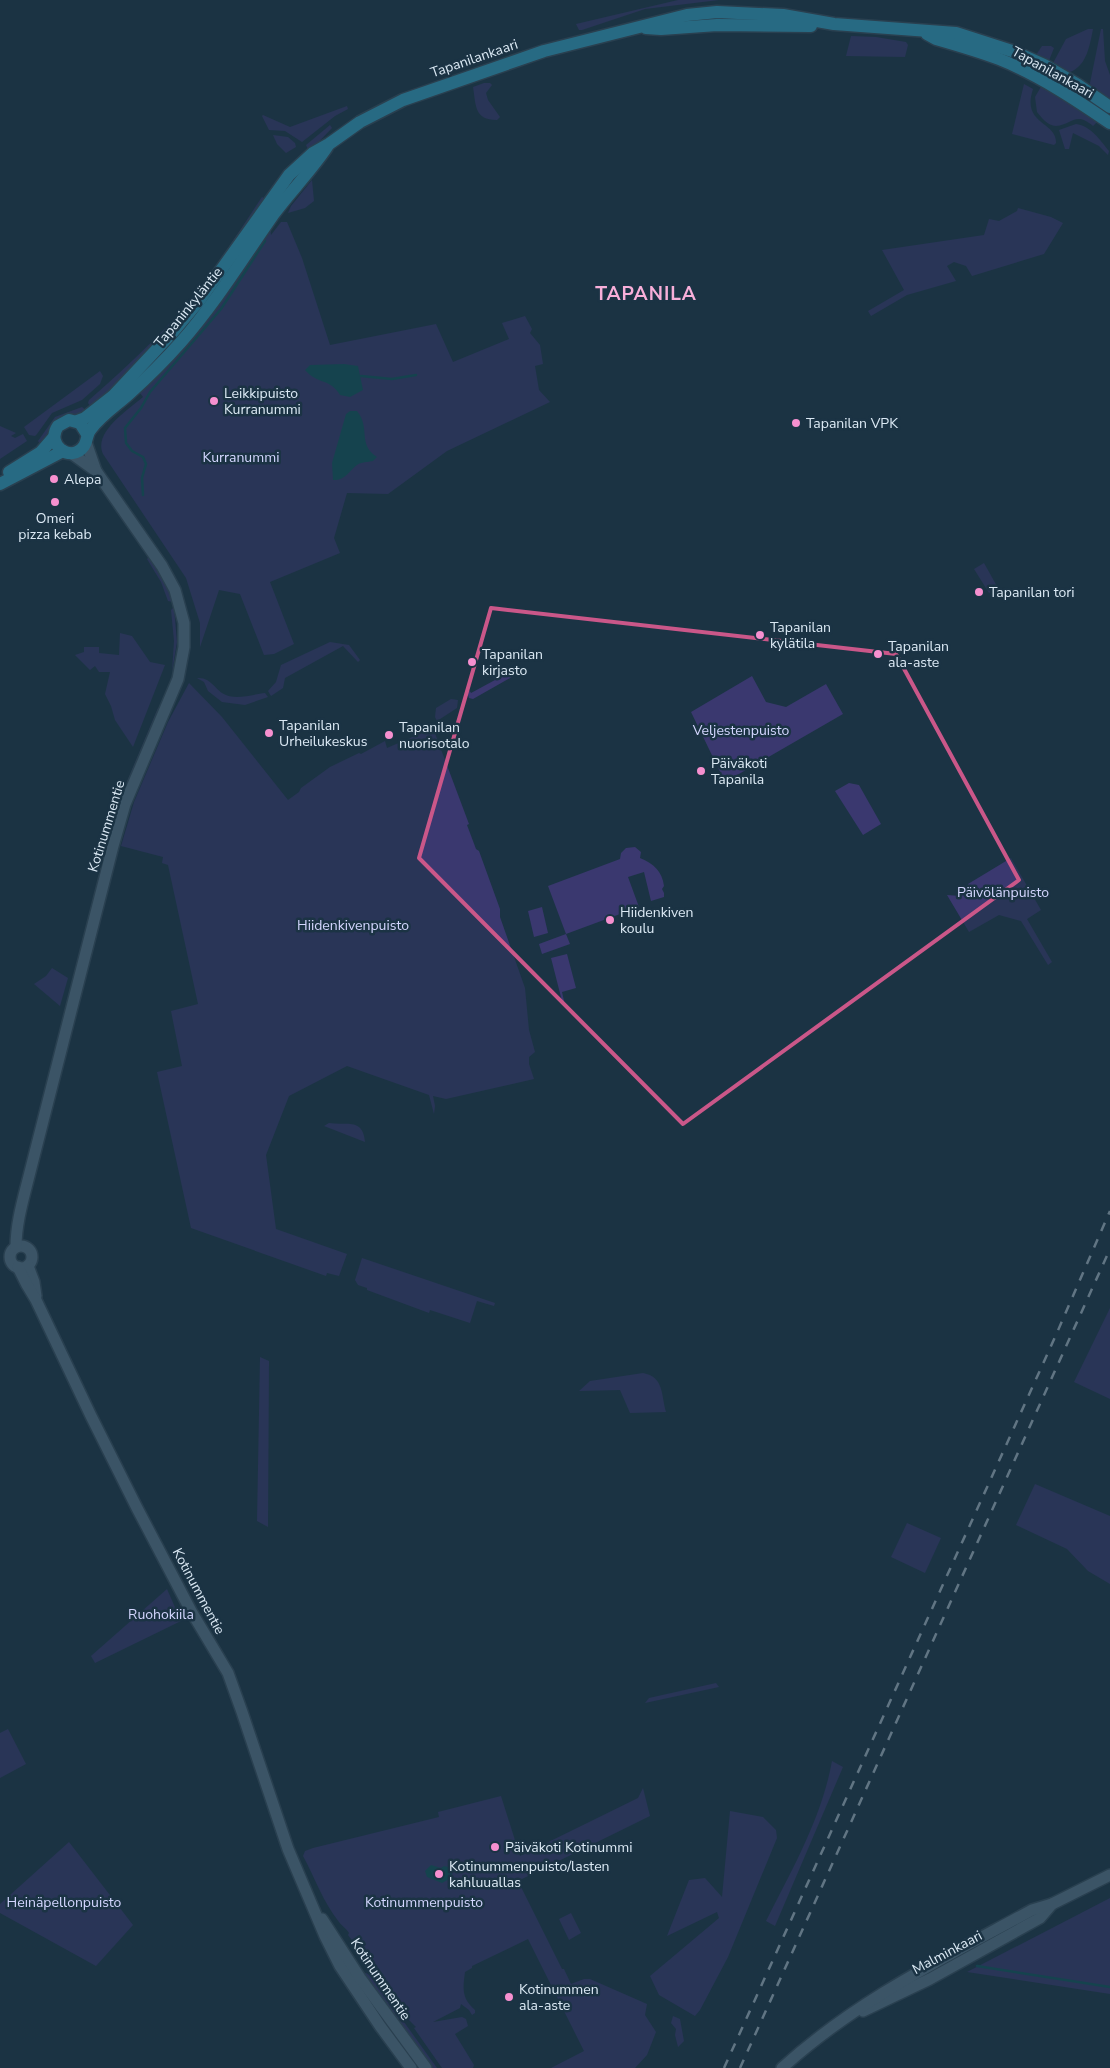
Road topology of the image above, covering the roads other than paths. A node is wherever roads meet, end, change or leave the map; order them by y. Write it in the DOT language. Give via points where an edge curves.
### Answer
graph roads {
  1 [pos="923,32"];
  2 [pos="1110,107"];
  3 [pos="1110,123"];
  4 [pos="293,180"];
  5 [pos="77,421"];
  6 [pos="54,437"];
  7 [pos="86,438"];
  8 [pos="67,452"];
  9 [pos="96,471"];
  10 [pos="0,479"];
  11 [pos="0,484"];
  12 [pos="20,1247"];
  13 [pos="23,1266"];
  14 [pos="1110,1875"];
  15 [pos="312,1905"];
  16 [pos="412,2068"];
  17 [pos="426,2068"];
  18 [pos="782,2068"];
  1 -- 2 [label="main road, Tapanilankaari" via="956,33 1015,52 1078,85"];
  1 -- 3 [label="main road, Tapanilankaari" via="1000,59 1072,97"];
  1 -- 4 [label="main road, Tapanilankaari" via="834,24 640,27 544,50 415,95 379,111 329,144 319,159"];
  4 -- 5 [label="main road, Tapaninkyläntie" via="173,332 112,396"];
  4 -- 7 [label="main road, Tapaninkyläntie" via="234,274 181,341 99,420"];
  5 -- 6 [label="main road" via="61,423"];
  5 -- 7 [label="main road" via="85,428"];
  6 -- 8 [label="main road" via="56,444"];
  6 -- 10 [label="main road" via="41,452"];
  7 -- 8 [label="main road" via="78,451"];
  7 -- 9 [label="main road, Kotinummentie"];
  8 -- 9 [label="main road, Kotinummentie"];
  8 -- 11 [label="main road"];
  9 -- 12 [label="main road, Kotinummentie" via="169,578 182,614 184,647 178,679 125,804 115,838 29,1176 21,1213"];
  12 -- 13 [label="main road" via="29,1249 32,1256 30,1263"];
  12 -- 13 [label="main road" via="10,1257 12,1263"];
  13 -- 15 [label="main road, Kotinummentie" via="36,1300 137,1508 228,1673 279,1826"];
  14 -- 18 [label="main road, Malminkaari" via="1052,1904 1032,1910 900,1981 861,2006"];
  15 -- 16 [label="main road, Kotinummentie" via="340,1966"];
  15 -- 17 [label="main road, Kotinummentie" via="360,1978"];
}
